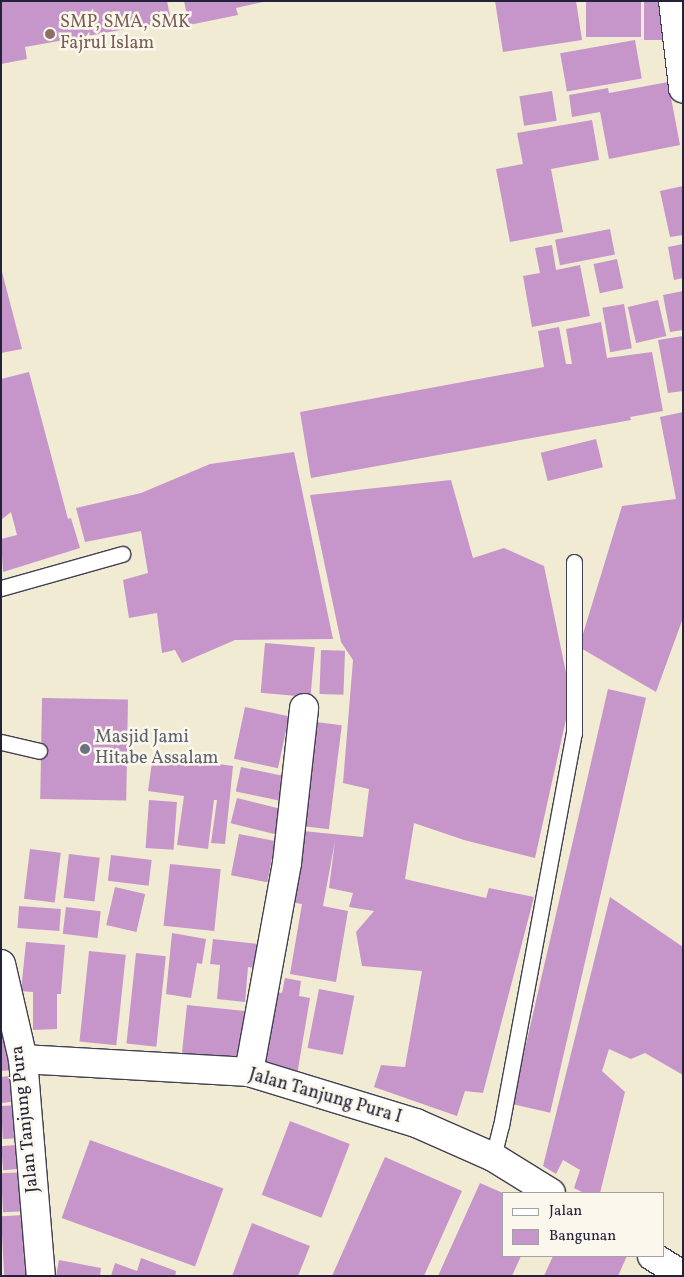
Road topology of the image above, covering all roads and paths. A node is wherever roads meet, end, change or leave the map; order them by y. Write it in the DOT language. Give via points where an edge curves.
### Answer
graph roads {
  1 [pos="673,1"];
  2 [pos="683,88"];
  3 [pos="122,554"];
  4 [pos="574,562"];
  5 [pos="1,588"];
  6 [pos="304,708"];
  7 [pos="1,742"];
  8 [pos="39,751"];
  9 [pos="1,964"];
  10 [pos="22,1059"];
  11 [pos="249,1072"];
  12 [pos="493,1157"];
  13 [pos="549,1192"];
  14 [pos="654,1257"];
  15 [pos="683,1275"];
  16 [pos="41,1276"];
  1 -- 2 [label="street"];
  3 -- 5 [label="lane"];
  4 -- 12 [label="lane" via="574,733 502,1126"];
  6 -- 11 [label="street" via="287,863"];
  7 -- 8 [label="lane"];
  9 -- 10 [label="street, Jalan Tanjung Pura"];
  10 -- 11 [label="street, Jalan Tanjung Pura I"];
  10 -- 16 [label="street, Jalan Tanjung Pura"];
  11 -- 12 [label="street, Jalan Tanjung Pura I" via="416,1123"];
  12 -- 13 [label="street, Jalan Tanjung Pura I"];
  14 -- 15 [label="street"];
}
